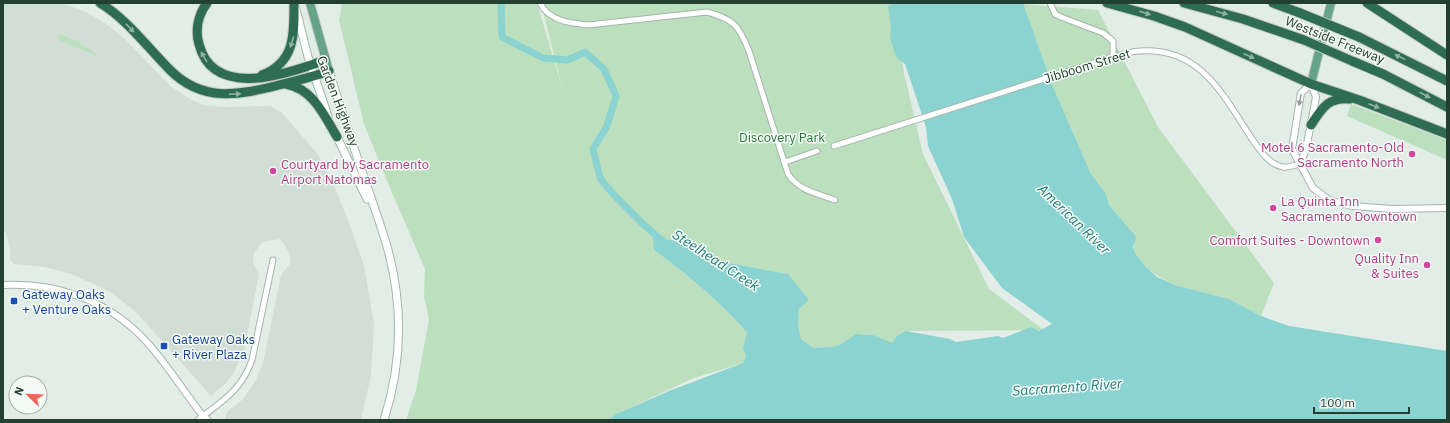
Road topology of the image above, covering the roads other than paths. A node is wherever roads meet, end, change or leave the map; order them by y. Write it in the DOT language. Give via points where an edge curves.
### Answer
graph roads {
  1 [pos="100,3"];
  2 [pos="206,3"];
  3 [pos="294,3"];
  4 [pos="310,3"];
  5 [pos="540,3"];
  6 [pos="1050,3"];
  7 [pos="1107,3"];
  8 [pos="1184,3"];
  9 [pos="1273,3"];
  10 [pos="1331,3"];
  11 [pos="1367,3"];
  12 [pos="1447,54"];
  13 [pos="1113,57"];
  14 [pos="325,60"];
  15 [pos="311,66"];
  16 [pos="328,71"];
  17 [pos="314,76"];
  18 [pos="249,78"];
  19 [pos="1447,81"];
  20 [pos="284,84"];
  21 [pos="1311,84"];
  22 [pos="1359,100"];
  23 [pos="1447,107"];
  24 [pos="1311,125"];
  25 [pos="1447,134"];
  26 [pos="337,137"];
  27 [pos="834,146"];
  28 [pos="817,151"];
  29 [pos="785,162"];
  30 [pos="1300,164"];
  31 [pos="835,200"];
  32 [pos="1447,208"];
  33 [pos="379,225"];
  34 [pos="273,260"];
  35 [pos="3,285"];
  36 [pos="203,419"];
  37 [pos="384,420"];
  1 -- 20 [label="highway, one-way" via="122,20 172,72 201,90 233,95"];
  18 -- 2 [label="highway, one-way" via="225,75 204,58 197,32 200,14"];
  3 -- 15 [label="main road, Garden Highway"];
  3 -- 18 [label="highway, one-way" via="294,34 289,51 271,71"];
  4 -- 14 [label="main road, Garden Highway"];
  5 -- 29 [label="street" via="557,19 588,25 707,12 732,22 741,32 749,51"];
  6 -- 13 [label="street" via="1055,14 1109,37 1109,42 1113,46"];
  7 -- 21 [label="highway, one-way" via="1185,27"];
  8 -- 23 [label="highway, Westside Freeway, one-way, bridge" via="1243,19 1304,40 1383,74"];
  19 -- 9 [label="highway, Westside Freeway, one-way, bridge" via="1359,37"];
  10 -- 21 [label="main road"];
  11 -- 12 [label="highway"];
  13 -- 27 [label="street, Jibboom Street"];
  13 -- 30 [label="street, Jibboom Street" via="1149,50 1188,60 1217,86 1257,147 1268,159 1284,167"];
  14 -- 15 [label="highway"];
  14 -- 16 [label="main road, Garden Highway"];
  15 -- 17 [label="main road, Garden Highway"];
  15 -- 18 [label="highway" via="268,78"];
  16 -- 17 [label="highway"];
  16 -- 33 [label="main road, Garden Highway"];
  17 -- 20 [label="highway"];
  17 -- 26 [label="main road, Garden Highway"];
  20 -- 26 [label="highway" via="299,88 310,96"];
  21 -- 22 [label="highway"];
  21 -- 24 [label="street" via="1316,97"];
  21 -- 30 [label="street, one-way" via="1301,93 1295,127 1292,149"];
  22 -- 24 [label="highway" via="1340,98 1328,103"];
  22 -- 25 [label="highway, one-way"];
  24 -- 30 [label="street"];
  26 -- 33 [label="main road, Garden Highway"];
  28 -- 29 [label="street"];
  29 -- 31 [label="street" via="793,181"];
  30 -- 32 [label="street" via="1313,188 1329,200 1340,204 1372,208"];
  33 -- 37 [label="main road, Garden Highway" via="394,275 399,333 395,373"];
  34 -- 36 [label="street" via="249,370 232,394"];
  35 -- 36 [label="street" via="35,285 59,290 93,302 120,318 151,347"];
}
